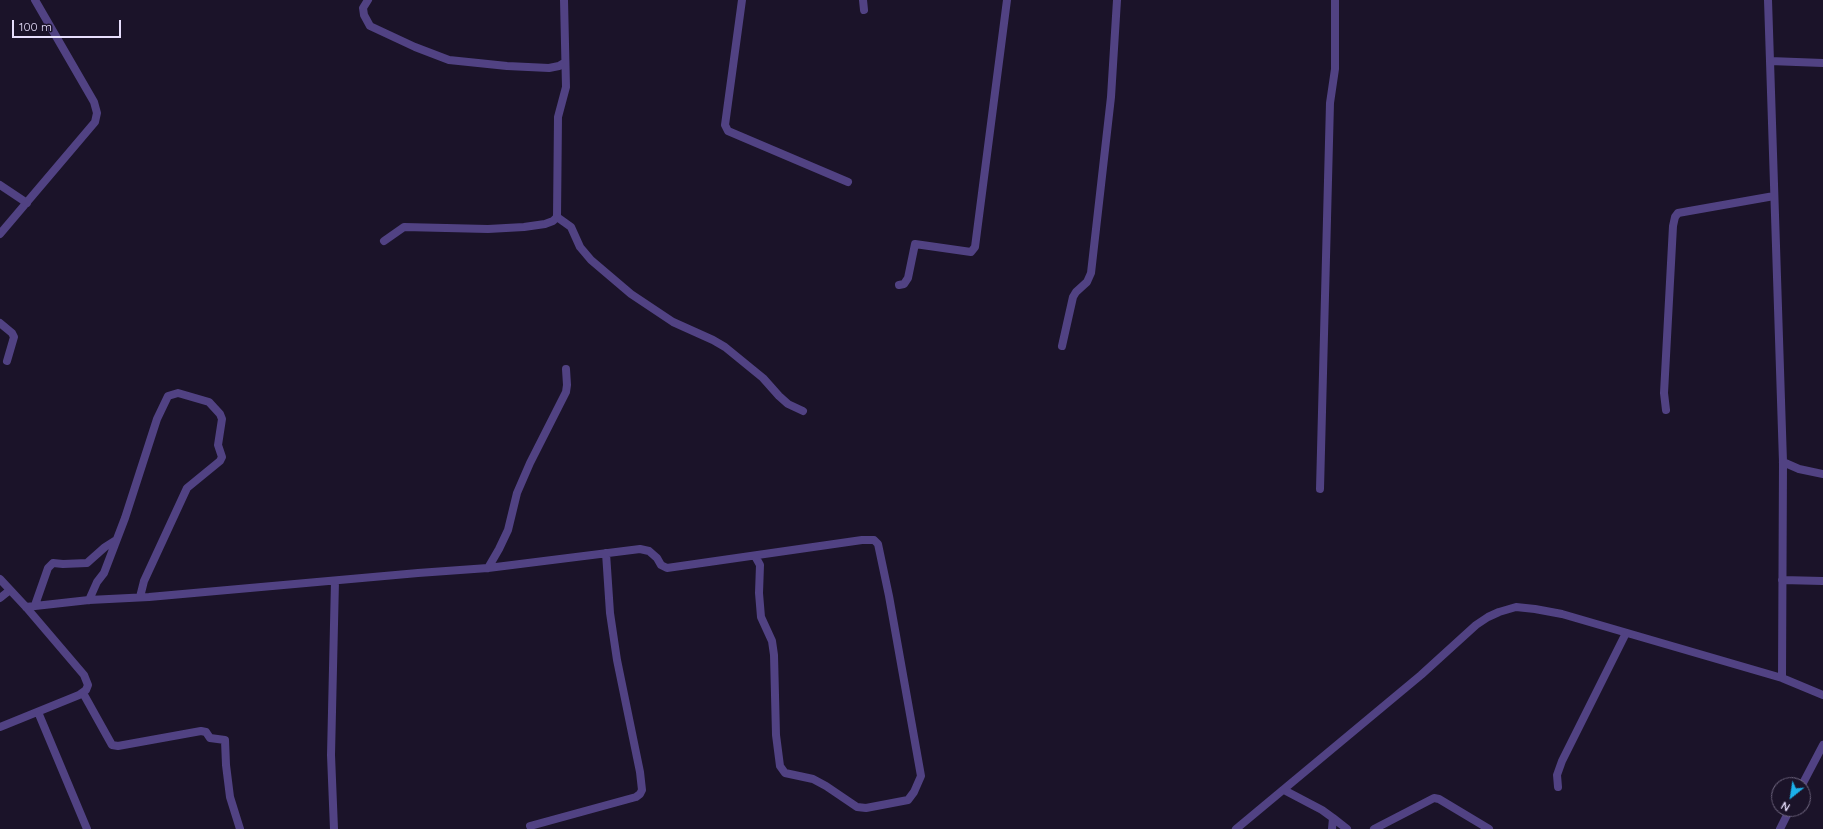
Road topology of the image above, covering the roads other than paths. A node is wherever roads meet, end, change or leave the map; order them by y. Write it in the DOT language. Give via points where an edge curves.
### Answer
graph roads {
  1 [pos="35,0"];
  2 [pos="368,0"];
  3 [pos="564,0"];
  4 [pos="742,0"];
  5 [pos="863,0"];
  6 [pos="1007,0"];
  7 [pos="1117,0"];
  8 [pos="1335,0"];
  9 [pos="1768,0"];
  10 [pos="864,10"];
  11 [pos="1770,61"];
  12 [pos="564,63"];
  13 [pos="1823,63"];
  14 [pos="848,182"];
  15 [pos="0,186"];
  16 [pos="1774,196"];
  17 [pos="27,203"];
  18 [pos="557,218"];
  19 [pos="0,234"];
  20 [pos="384,241"];
  21 [pos="899,284"];
  22 [pos="0,323"];
  23 [pos="1062,346"];
  24 [pos="7,361"];
  25 [pos="566,369"];
  26 [pos="1666,410"];
  27 [pos="803,411"];
  28 [pos="1783,462"];
  29 [pos="1823,474"];
  30 [pos="1320,489"];
  31 [pos="116,540"];
  32 [pos="606,554"];
  33 [pos="755,556"];
  34 [pos="488,568"];
  35 [pos="0,579"];
  36 [pos="1782,580"];
  37 [pos="335,581"];
  38 [pos="1823,581"];
  39 [pos="10,590"];
  40 [pos="140,597"];
  41 [pos="0,598"];
  42 [pos="89,600"];
  43 [pos="31,606"];
  44 [pos="1626,633"];
  45 [pos="1782,678"];
  46 [pos="83,693"];
  47 [pos="1823,696"];
  48 [pos="38,712"];
  49 [pos="0,727"];
  50 [pos="1823,745"];
  51 [pos="1806,777"];
  52 [pos="1558,787"];
  53 [pos="1284,790"];
  54 [pos="1786,817"];
  55 [pos="1333,818"];
  56 [pos="530,826"];
  57 [pos="87,829"];
  58 [pos="240,829"];
  59 [pos="334,829"];
  60 [pos="1236,829"];
  61 [pos="1332,829"];
  62 [pos="1347,829"];
  63 [pos="1374,829"];
  64 [pos="1489,829"];
  65 [pos="1780,829"];
  1 -- 17 [label="street" via="94,102 97,113 95,122"];
  2 -- 12 [label="street" via="363,8 370,26 449,60 549,68"];
  3 -- 12 [label="street"];
  4 -- 14 [label="street" via="725,125 728,131"];
  5 -- 10 [label="street"];
  6 -- 21 [label="street" via="975,248 971,252 915,244 908,278 904,284"];
  7 -- 23 [label="street" via="1111,97 1091,273 1087,282 1073,297"];
  8 -- 30 [label="street" via="1335,69 1330,103"];
  9 -- 11 [label="street"];
  11 -- 13 [label="street"];
  11 -- 16 [label="street"];
  12 -- 18 [label="street" via="566,87 558,117"];
  15 -- 17 [label="street"];
  16 -- 26 [label="street" via="1678,213 1675,217 1664,393"];
  16 -- 28 [label="street"];
  17 -- 19 [label="street"];
  18 -- 20 [label="street" via="553,222 524,227 404,227"];
  18 -- 27 [label="street" via="571,227 584,253 631,294 672,322 725,347 763,378 788,404"];
  22 -- 24 [label="street" via="14,337"];
  25 -- 34 [label="street" via="566,392 530,463 517,493 508,530"];
  28 -- 29 [label="street" via="1799,469"];
  28 -- 36 [label="street"];
  31 -- 40 [label="street" via="157,419 168,396 178,393 209,402 222,419 218,445 222,457 187,488 144,581"];
  31 -- 42 [label="street" via="104,573"];
  31 -- 43 [label="street" via="87,563 53,562"];
  32 -- 33 [label="street" via="645,549 654,554 660,565 667,568"];
  32 -- 34 [label="street"];
  32 -- 56 [label="street" via="610,613 642,790 636,797"];
  33 -- 33 [label="street" via="760,564 761,617 772,641 774,656 776,735 780,766 785,773 813,779 857,807 866,808 908,800 921,776 877,542 862,540"];
  34 -- 37 [label="street"];
  35 -- 39 [label="street"];
  36 -- 38 [label="street"];
  36 -- 45 [label="street"];
  37 -- 40 [label="street"];
  37 -- 59 [label="street" via="331,755"];
  39 -- 41 [label="street"];
  39 -- 43 [label="street"];
  40 -- 42 [label="street"];
  42 -- 43 [label="street"];
  43 -- 46 [label="street" via="84,675 88,685"];
  44 -- 45 [label="street"];
  44 -- 52 [label="street" via="1560,766 1557,775"];
  44 -- 53 [label="street" via="1562,614 1535,609 1516,607 1488,617"];
  45 -- 47 [label="street"];
  46 -- 48 [label="street"];
  46 -- 58 [label="street" via="112,745 201,731 206,732 210,738 225,740 230,796"];
  48 -- 49 [label="street"];
  48 -- 57 [label="street"];
  50 -- 51 [label="street"];
  53 -- 55 [label="street"];
  53 -- 60 [label="street"];
  54 -- 65 [label="street"];
  55 -- 61 [label="street"];
  55 -- 62 [label="street"];
  63 -- 64 [label="street" via="1434,798"];
}
